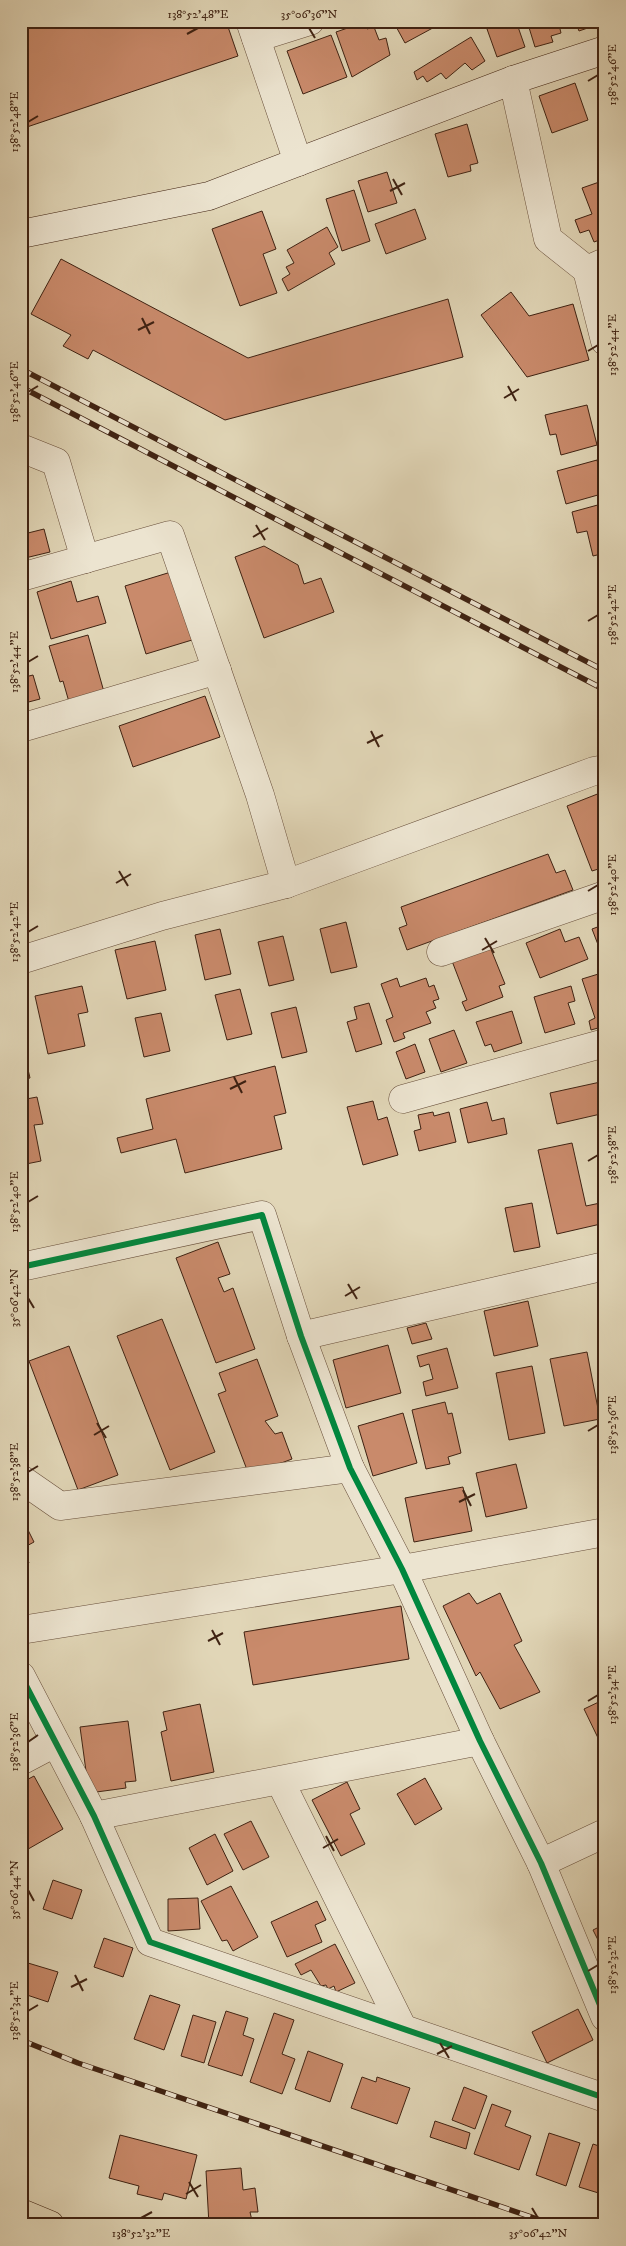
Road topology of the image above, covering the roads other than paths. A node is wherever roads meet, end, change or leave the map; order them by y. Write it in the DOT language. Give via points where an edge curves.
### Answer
graph roads {
  1 [pos="310,21"];
  2 [pos="253,29"];
  3 [pos="605,50"];
  4 [pos="512,80"];
  5 [pos="298,162"];
  6 [pos="22,231"];
  7 [pos="596,266"];
  8 [pos="605,341"];
  9 [pos="21,448"];
  10 [pos="85,559"];
  11 [pos="21,577"];
  12 [pos="217,670"];
  13 [pos="21,728"];
  14 [pos="605,769"];
  15 [pos="286,884"];
  16 [pos="605,895"];
  17 [pos="441,952"];
  18 [pos="21,960"];
  19 [pos="605,1043"];
  20 [pos="403,1099"];
  21 [pos="605,1266"];
  22 [pos="21,1267"];
  23 [pos="301,1336"];
  24 [pos="350,1468"];
  25 [pos="21,1479"];
  26 [pos="605,1532"];
  27 [pos="402,1568"];
  28 [pos="21,1630"];
  29 [pos="21,1676"];
  30 [pos="480,1740"];
  31 [pos="55,1743"];
  32 [pos="21,1761"];
  33 [pos="280,1781"];
  34 [pos="94,1816"];
  35 [pos="605,1833"];
  36 [pos="541,1862"];
  37 [pos="605,2017"];
  38 [pos="402,2027"];
  39 [pos="605,2098"];
  40 [pos="21,2213"];
  41 [pos="50,2225"];
  1 -- 2 [label="street"];
  2 -- 5 [label="street"];
  3 -- 4 [label="street"];
  4 -- 5 [label="street"];
  4 -- 7 [label="street" via="548,240"];
  5 -- 6 [label="street" via="209,196"];
  7 -- 8 [label="street"];
  9 -- 10 [label="street" via="56,462"];
  10 -- 11 [label="street"];
  10 -- 12 [label="street" via="170,535"];
  12 -- 13 [label="street"];
  12 -- 15 [label="street" via="260,795"];
  14 -- 15 [label="street"];
  15 -- 18 [label="street" via="162,916"];
  16 -- 17 [label="street"];
  19 -- 20 [label="street"];
  21 -- 23 [label="street"];
  22 -- 23 [label="street" via="262,1215"];
  23 -- 24 [label="street"];
  24 -- 25 [label="street" via="60,1506"];
  24 -- 27 [label="street"];
  26 -- 27 [label="street"];
  27 -- 28 [label="street"];
  27 -- 30 [label="street"];
  29 -- 31 [label="street"];
  30 -- 33 [label="street"];
  30 -- 36 [label="street"];
  31 -- 32 [label="street"];
  31 -- 34 [label="street"];
  33 -- 34 [label="street"];
  33 -- 38 [label="street"];
  34 -- 38 [label="street" via="150,1942"];
  35 -- 36 [label="street"];
  36 -- 37 [label="street"];
  38 -- 39 [label="street"];
  40 -- 41 [label="highway"];
}
